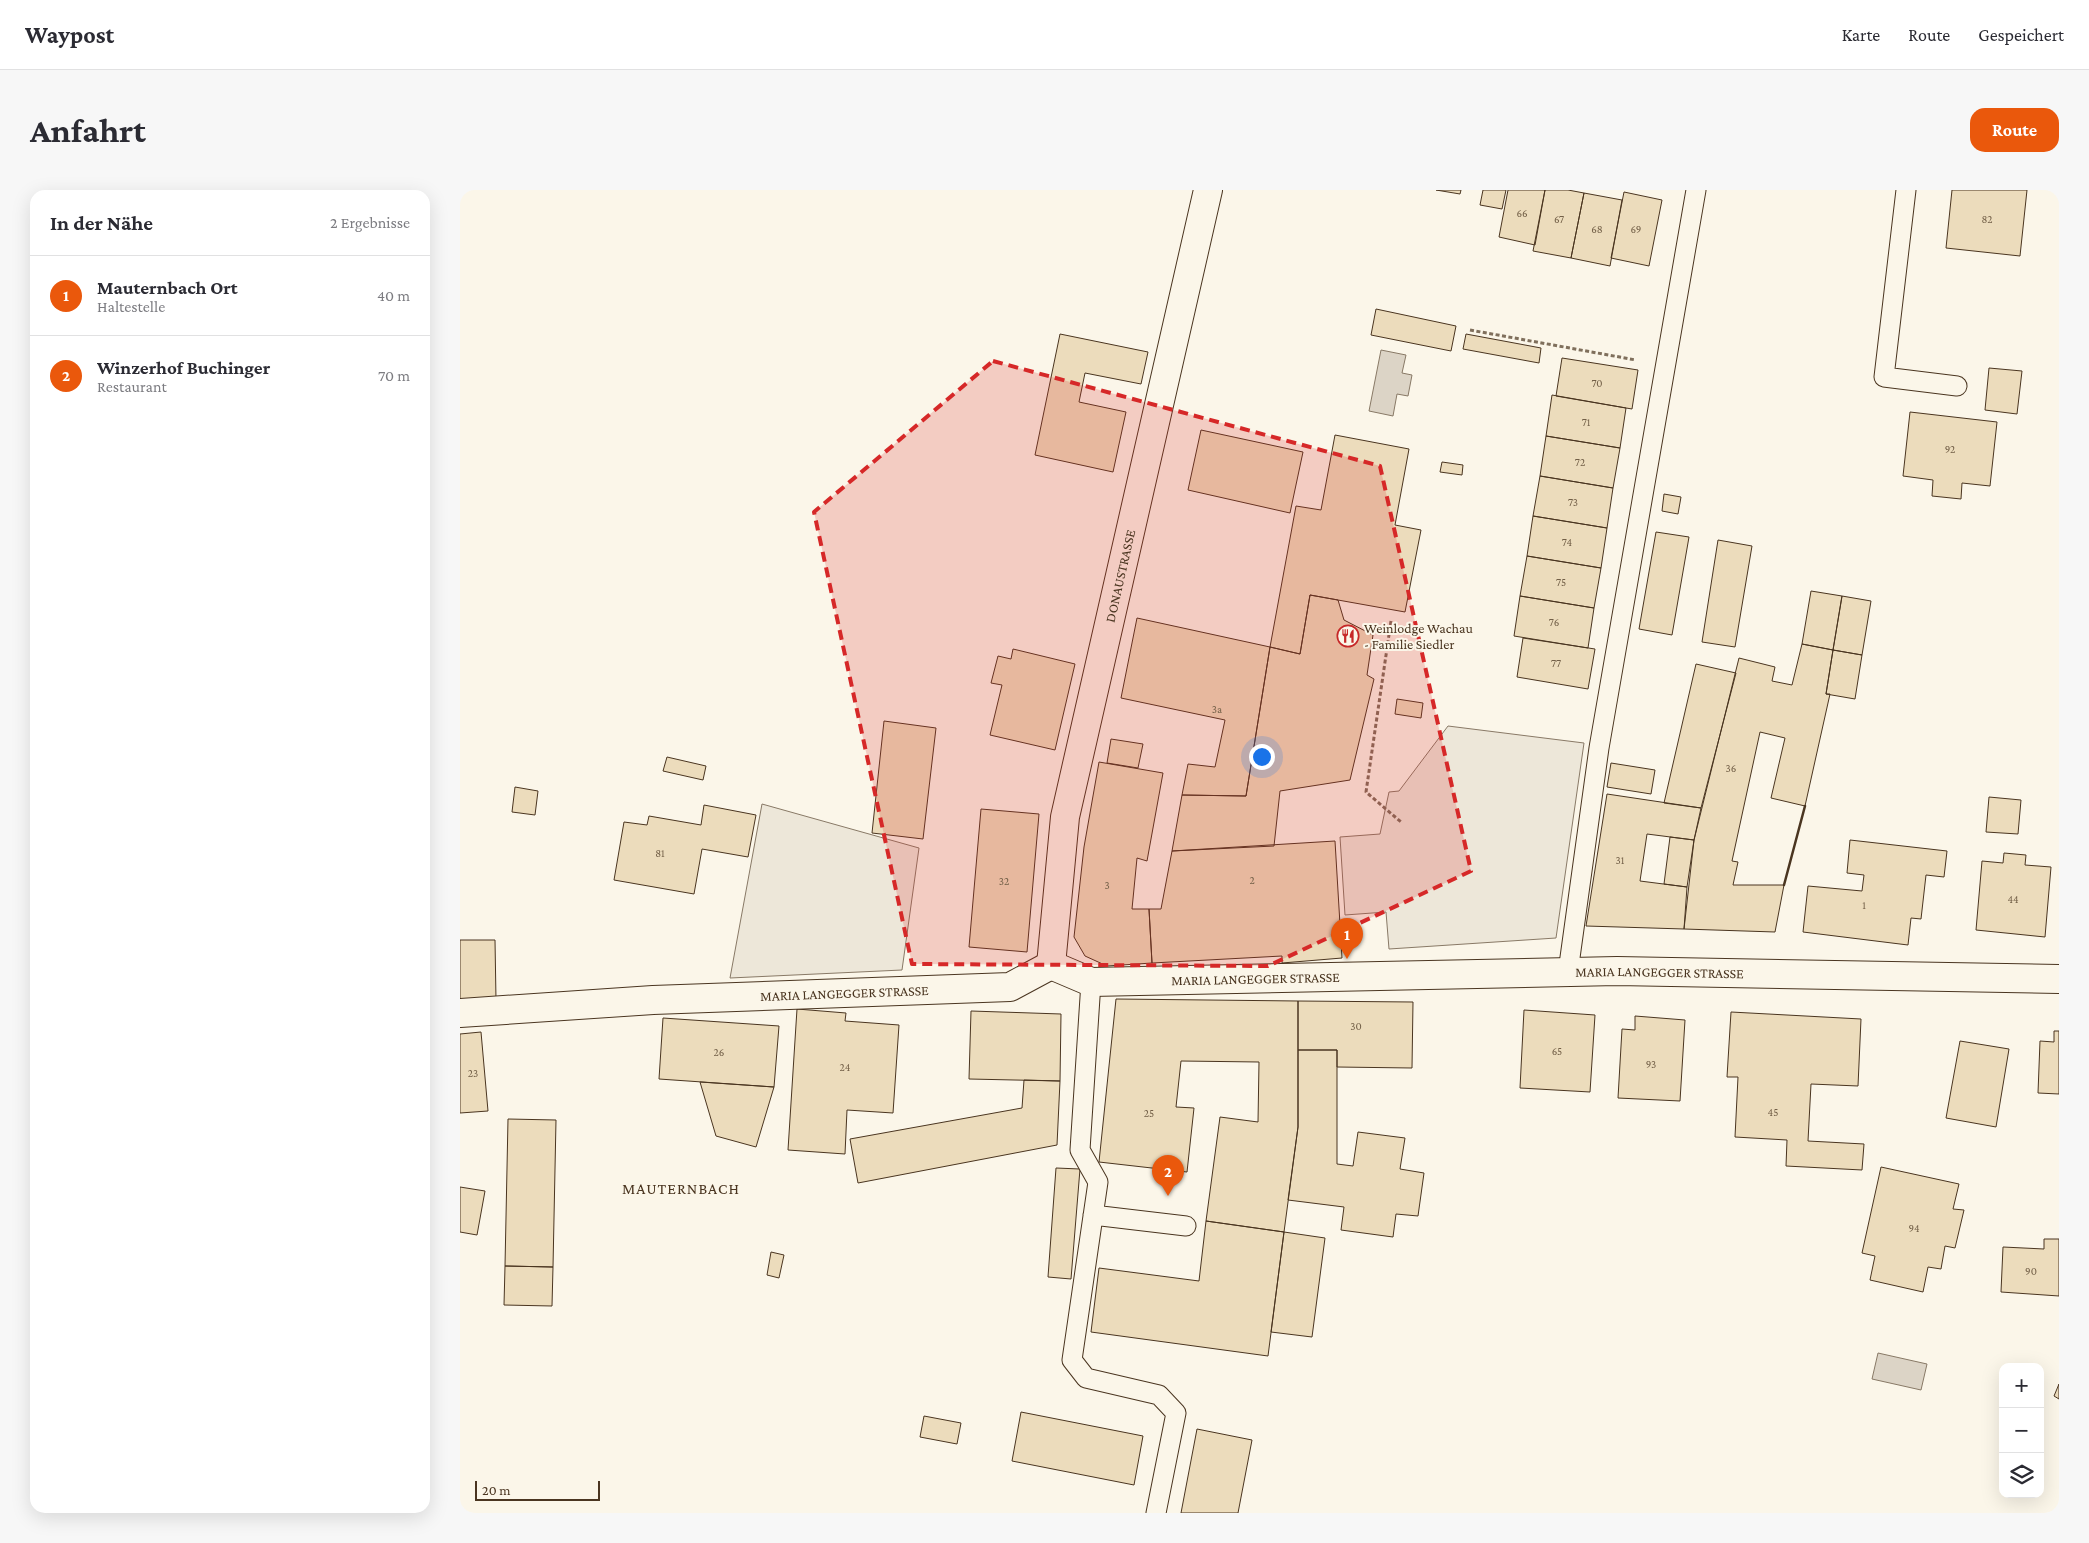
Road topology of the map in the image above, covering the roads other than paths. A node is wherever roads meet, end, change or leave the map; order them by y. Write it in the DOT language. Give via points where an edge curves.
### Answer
graph roads {
  1 [pos="1208,190"];
  2 [pos="1696,190"];
  3 [pos="1906,190"];
  4 [pos="1957,386"];
  5 [pos="1051,965"];
  6 [pos="1568,972"];
  7 [pos="2059,979"];
  8 [pos="1091,982"];
  9 [pos="460,1013"];
  10 [pos="1094,1215"];
  11 [pos="1186,1226"];
  12 [pos="1156,1513"];
  1 -- 5 [label="main road, DONAUSTRASSE" via="1065,817"];
  2 -- 6 [label="lane" via="1599,748"];
  3 -- 4 [label="lane" via="1884,377"];
  5 -- 8 [label="main road, MARIA LANGEGGER STRASSE"];
  5 -- 9 [label="main road, MARIA LANGEGGER STRASSE" via="1010,987 653,1000"];
  6 -- 7 [label="main road, MARIA LANGEGGER STRASSE"];
  6 -- 8 [label="main road, MARIA LANGEGGER STRASSE"];
  8 -- 10 [label="lane" via="1080,1150 1098,1182"];
  10 -- 11 [label="lane"];
  10 -- 12 [label="lane" via="1072,1360 1086,1378 1159,1395 1176,1413"];
}
